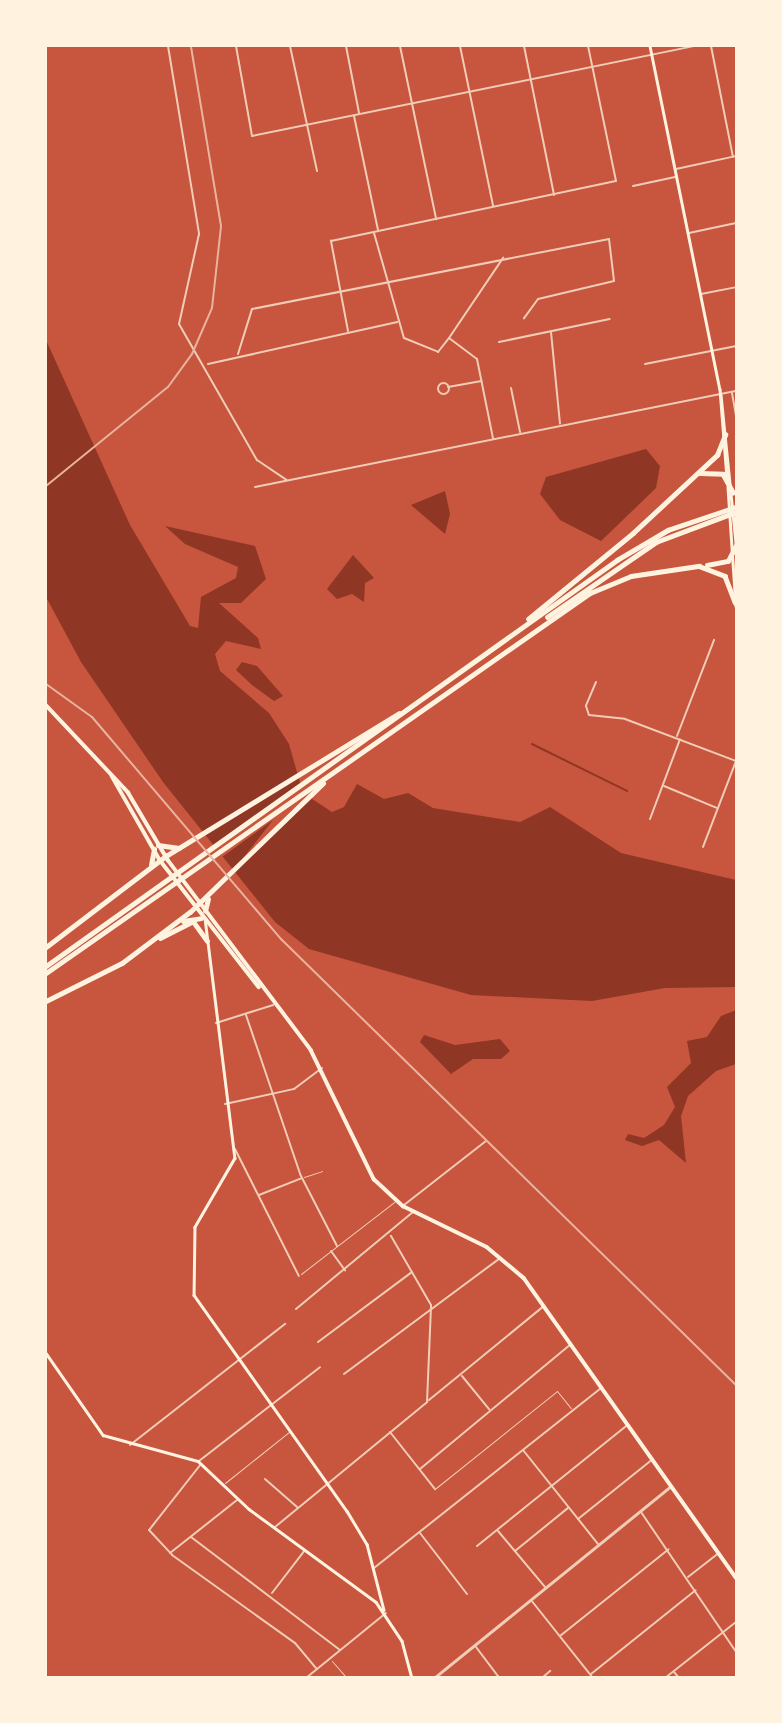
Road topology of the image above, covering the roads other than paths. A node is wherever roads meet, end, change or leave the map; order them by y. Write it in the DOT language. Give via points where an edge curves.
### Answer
graph roads {
  1 [pos="168,46"];
  2 [pos="236,46"];
  3 [pos="290,46"];
  4 [pos="346,46"];
  5 [pos="400,46"];
  6 [pos="460,46"];
  7 [pos="524,46"];
  8 [pos="588,46"];
  9 [pos="650,46"];
  10 [pos="695,46"];
  11 [pos="711,46"];
  12 [pos="651,55"];
  13 [pos="592,67"];
  14 [pos="531,80"];
  15 [pos="470,93"];
  16 [pos="412,104"];
  17 [pos="360,114"];
  18 [pos="354,116"];
  19 [pos="307,126"];
  20 [pos="735,157"];
  21 [pos="675,169"];
  22 [pos="317,171"];
  23 [pos="676,177"];
  24 [pos="633,186"];
  25 [pos="554,195"];
  26 [pos="493,208"];
  27 [pos="436,219"];
  28 [pos="737,223"];
  29 [pos="379,231"];
  30 [pos="373,232"];
  31 [pos="688,233"];
  32 [pos="503,258"];
  33 [pos="385,281"];
  34 [pos="737,287"];
  35 [pos="340,290"];
  36 [pos="700,295"];
  37 [pos="524,318"];
  38 [pos="610,319"];
  39 [pos="398,321"];
  40 [pos="551,330"];
  41 [pos="348,331"];
  42 [pos="449,338"];
  43 [pos="499,342"];
  44 [pos="737,346"];
  45 [pos="712,351"];
  46 [pos="238,354"];
  47 [pos="645,364"];
  48 [pos="207,365"];
  49 [pos="482,381"];
  50 [pos="448,387"];
  51 [pos="511,388"];
  52 [pos="737,391"];
  53 [pos="732,392"];
  54 [pos="721,395"];
  55 [pos="737,416"];
  56 [pos="560,425"];
  57 [pos="520,433"];
  58 [pos="725,435"];
  59 [pos="493,438"];
  60 [pos="692,477"];
  61 [pos="290,480"];
  62 [pos="727,480"];
  63 [pos="255,487"];
  64 [pos="731,494"];
  65 [pos="737,506"];
  66 [pos="737,512"];
  67 [pos="736,530"];
  68 [pos="737,544"];
  69 [pos="732,556"];
  70 [pos="699,566"];
  71 [pos="736,604"];
  72 [pos="507,636"];
  73 [pos="714,640"];
  74 [pos="447,682"];
  75 [pos="596,682"];
  76 [pos="451,688"];
  77 [pos="46,705"];
  78 [pos="677,737"];
  79 [pos="681,738"];
  80 [pos="737,761"];
  81 [pos="347,763"];
  82 [pos="662,785"];
  83 [pos="718,809"];
  84 [pos="650,818"];
  85 [pos="156,847"];
  86 [pos="181,847"];
  87 [pos="703,847"];
  88 [pos="166,856"];
  89 [pos="160,860"];
  90 [pos="149,869"];
  91 [pos="209,895"];
  92 [pos="200,904"];
  93 [pos="194,908"];
  94 [pos="205,911"];
  95 [pos="203,921"];
  96 [pos="167,930"];
  97 [pos="207,940"];
  98 [pos="147,945"];
  99 [pos="46,947"];
  100 [pos="46,966"];
  101 [pos="46,973"];
  102 [pos="261,989"];
  103 [pos="46,1000"];
  104 [pos="274,1005"];
  105 [pos="246,1015"];
  106 [pos="216,1023"];
  107 [pos="322,1068"];
  108 [pos="270,1096"];
  109 [pos="225,1104"];
  110 [pos="486,1141"];
  111 [pos="235,1149"];
  112 [pos="322,1171"];
  113 [pos="302,1178"];
  114 [pos="258,1196"];
  115 [pos="395,1200"];
  116 [pos="403,1206"];
  117 [pos="414,1211"];
  118 [pos="391,1236"];
  119 [pos="337,1246"];
  120 [pos="331,1251"];
  121 [pos="502,1257"];
  122 [pos="346,1271"];
  123 [pos="412,1271"];
  124 [pos="299,1276"];
  125 [pos="431,1306"];
  126 [pos="545,1306"];
  127 [pos="296,1309"];
  128 [pos="285,1324"];
  129 [pos="318,1342"];
  130 [pos="572,1343"];
  131 [pos="46,1353"];
  132 [pos="237,1361"];
  133 [pos="320,1367"];
  134 [pos="344,1374"];
  135 [pos="461,1375"];
  136 [pos="603,1386"];
  137 [pos="427,1400"];
  138 [pos="270,1406"];
  139 [pos="572,1410"];
  140 [pos="491,1411"];
  141 [pos="629,1423"];
  142 [pos="289,1432"];
  143 [pos="390,1432"];
  144 [pos="130,1445"];
  145 [pos="523,1450"];
  146 [pos="654,1459"];
  147 [pos="200,1462"];
  148 [pos="420,1469"];
  149 [pos="265,1479"];
  150 [pos="328,1481"];
  151 [pos="224,1484"];
  152 [pos="673,1485"];
  153 [pos="552,1487"];
  154 [pos="435,1489"];
  155 [pos="238,1500"];
  156 [pos="298,1507"];
  157 [pos="568,1507"];
  158 [pos="640,1511"];
  159 [pos="578,1519"];
  160 [pos="275,1528"];
  161 [pos="497,1530"];
  162 [pos="419,1532"];
  163 [pos="191,1537"];
  164 [pos="598,1544"];
  165 [pos="477,1546"];
  166 [pos="669,1549"];
  167 [pos="305,1550"];
  168 [pos="515,1551"];
  169 [pos="720,1552"];
  170 [pos="170,1553"];
  171 [pos="374,1568"];
  172 [pos="687,1577"];
  173 [pos="737,1577"];
  174 [pos="545,1587"];
  175 [pos="696,1590"];
  176 [pos="271,1594"];
  177 [pos="467,1594"];
  178 [pos="530,1600"];
  179 [pos="385,1611"];
  180 [pos="737,1622"];
  181 [pos="723,1632"];
  182 [pos="560,1636"];
  183 [pos="475,1646"];
  184 [pos="340,1650"];
  185 [pos="737,1652"];
  186 [pos="330,1658"];
  187 [pos="317,1669"];
  188 [pos="550,1671"];
  189 [pos="674,1671"];
  190 [pos="591,1674"];
  191 [pos="306,1678"];
  192 [pos="347,1678"];
  193 [pos="412,1678"];
  194 [pos="434,1678"];
  195 [pos="499,1678"];
  196 [pos="542,1678"];
  197 [pos="593,1678"];
  198 [pos="665,1678"];
  199 [pos="679,1678"];
  1 -- 48 [label="street" via="199,234 179,324"];
  2 -- 19 [label="street" via="252,136"];
  3 -- 19 [label="street"];
  4 -- 17 [label="street"];
  5 -- 16 [label="street"];
  6 -- 15 [label="street"];
  7 -- 14 [label="street"];
  8 -- 13 [label="street"];
  9 -- 12 [label="main road"];
  10 -- 12 [label="street"];
  11 -- 20 [label="street"];
  12 -- 13 [label="street"];
  12 -- 21 [label="main road"];
  13 -- 14 [label="street"];
  13 -- 25 [label="street" via="615,181"];
  14 -- 15 [label="street"];
  14 -- 25 [label="street"];
  15 -- 16 [label="street"];
  15 -- 26 [label="street"];
  16 -- 17 [label="street"];
  16 -- 27 [label="street"];
  17 -- 18 [label="street"];
  18 -- 19 [label="street"];
  18 -- 29 [label="street"];
  19 -- 22 [label="street"];
  20 -- 21 [label="street"];
  21 -- 23 [label="main road"];
  23 -- 24 [label="street"];
  23 -- 31 [label="main road"];
  25 -- 26 [label="street"];
  26 -- 27 [label="street"];
  27 -- 29 [label="street"];
  28 -- 31 [label="street"];
  29 -- 30 [label="street"];
  30 -- 33 [label="street"];
  30 -- 35 [label="street" via="331,241"];
  31 -- 36 [label="main road"];
  32 -- 33 [label="street"];
  32 -- 37 [label="street" via="605,237 611,243 614,281 538,299"];
  32 -- 42 [label="street"];
  33 -- 35 [label="street"];
  33 -- 39 [label="street"];
  34 -- 36 [label="street"];
  35 -- 41 [label="street"];
  35 -- 46 [label="street" via="252,309"];
  36 -- 45 [label="main road"];
  38 -- 40 [label="street"];
  39 -- 41 [label="street"];
  39 -- 42 [label="street" via="404,338 438,352"];
  40 -- 43 [label="street"];
  40 -- 56 [label="street"];
  41 -- 46 [label="street"];
  42 -- 49 [label="street" via="477,359"];
  44 -- 45 [label="street"];
  45 -- 47 [label="street"];
  45 -- 54 [label="main road"];
  46 -- 48 [label="street"];
  48 -- 61 [label="street" via="257,460"];
  49 -- 50 [label="street"];
  49 -- 59 [label="street"];
  51 -- 57 [label="street"];
  52 -- 53 [label="street"];
  53 -- 54 [label="street"];
  53 -- 55 [label="street"];
  54 -- 56 [label="street"];
  54 -- 58 [label="main road"];
  54 -- 64 [label="main road"];
  56 -- 57 [label="street"];
  57 -- 59 [label="street"];
  58 -- 60 [label="highway" via="717,455"];
  58 -- 62 [label="main road"];
  59 -- 61 [label="street"];
  60 -- 62 [label="highway" via="710,470"];
  60 -- 72 [label="highway" via="607,557"];
  61 -- 63 [label="street"];
  62 -- 64 [label="highway"];
  64 -- 67 [label="main road"];
  64 -- 69 [label="main road"];
  65 -- 72 [label="highway" via="640,544"];
  66 -- 76 [label="highway" via="636,554"];
  67 -- 68 [label="main road"];
  68 -- 69 [label="highway"];
  69 -- 70 [label="highway"];
  69 -- 71 [label="main road"];
  70 -- 71 [label="highway" via="725,576"];
  70 -- 76 [label="highway" via="646,573 590,593"];
  72 -- 74 [label="highway"];
  73 -- 78 [label="street"];
  74 -- 86 [label="highway"];
  74 -- 100 [label="highway"];
  75 -- 78 [label="street" via="587,713"];
  76 -- 81 [label="highway"];
  77 -- 85 [label="main road" via="111,774"];
  78 -- 79 [label="street"];
  79 -- 80 [label="street"];
  79 -- 82 [label="street"];
  80 -- 83 [label="street"];
  81 -- 91 [label="highway" via="266,832"];
  81 -- 101 [label="highway"];
  82 -- 83 [label="street"];
  82 -- 84 [label="street"];
  83 -- 87 [label="street"];
  85 -- 86 [label="highway"];
  85 -- 88 [label="main road"];
  85 -- 89 [label="main road"];
  85 -- 90 [label="highway"];
  86 -- 88 [label="highway"];
  88 -- 89 [label="highway"];
  88 -- 92 [label="main road"];
  89 -- 90 [label="highway"];
  89 -- 93 [label="main road"];
  90 -- 99 [label="highway"];
  91 -- 92 [label="highway"];
  91 -- 94 [label="highway"];
  92 -- 93 [label="highway"];
  92 -- 94 [label="main road"];
  93 -- 95 [label="main road"];
  93 -- 96 [label="highway"];
  94 -- 95 [label="main road"];
  94 -- 102 [label="main road"];
  95 -- 96 [label="highway" via="192,916"];
  95 -- 97 [label="main road"];
  95 -- 102 [label="main road"];
  96 -- 98 [label="highway"];
  97 -- 98 [label="highway" via="201,925 191,921"];
  97 -- 106 [label="main road"];
  98 -- 103 [label="highway"];
  102 -- 104 [label="main road"];
  104 -- 105 [label="street"];
  104 -- 107 [label="main road"];
  105 -- 106 [label="street"];
  105 -- 108 [label="street"];
  106 -- 109 [label="main road"];
  107 -- 108 [label="street" via="299,1086"];
  107 -- 115 [label="main road" via="361,1162"];
  108 -- 109 [label="street"];
  108 -- 113 [label="street"];
  109 -- 111 [label="main road"];
  110 -- 116 [label="street"];
  111 -- 114 [label="street"];
  111 -- 132 [label="main road" via="230,1175 195,1227 191,1256 197,1303"];
  112 -- 113 [label="lane"];
  113 -- 114 [label="street"];
  113 -- 119 [label="street"];
  114 -- 124 [label="street"];
  115 -- 116 [label="main road"];
  115 -- 119 [label="lane"];
  116 -- 117 [label="main road"];
  117 -- 118 [label="street"];
  117 -- 121 [label="main road"];
  118 -- 122 [label="street"];
  118 -- 123 [label="street"];
  119 -- 120 [label="lane"];
  120 -- 122 [label="street"];
  120 -- 124 [label="lane"];
  121 -- 125 [label="street"];
  121 -- 126 [label="main road"];
  122 -- 127 [label="street"];
  123 -- 125 [label="street"];
  123 -- 129 [label="street"];
  125 -- 134 [label="street"];
  125 -- 137 [label="street"];
  126 -- 130 [label="main road"];
  126 -- 135 [label="street"];
  128 -- 132 [label="street"];
  130 -- 136 [label="main road"];
  130 -- 140 [label="street"];
  131 -- 144 [label="main road" via="93,1425"];
  132 -- 138 [label="main road"];
  132 -- 144 [label="street"];
  133 -- 138 [label="street"];
  135 -- 137 [label="street"];
  135 -- 140 [label="street"];
  136 -- 139 [label="street"];
  136 -- 141 [label="main road"];
  137 -- 143 [label="street"];
  138 -- 142 [label="main road"];
  138 -- 147 [label="street"];
  139 -- 145 [label="street"];
  139 -- 154 [label="lane" via="557,1391"];
  140 -- 148 [label="street"];
  141 -- 146 [label="main road"];
  141 -- 153 [label="street"];
  142 -- 150 [label="main road"];
  142 -- 151 [label="lane"];
  143 -- 148 [label="street"];
  143 -- 150 [label="street"];
  144 -- 147 [label="main road"];
  145 -- 153 [label="street"];
  145 -- 162 [label="street"];
  146 -- 152 [label="main road"];
  146 -- 159 [label="street"];
  147 -- 151 [label="main road"];
  147 -- 170 [label="street" via="149,1528"];
  148 -- 154 [label="street"];
  149 -- 156 [label="street"];
  150 -- 156 [label="street"];
  150 -- 171 [label="main road" via="365,1540"];
  151 -- 155 [label="main road"];
  152 -- 158 [label="street"];
  152 -- 169 [label="main road"];
  153 -- 157 [label="street"];
  153 -- 161 [label="street"];
  155 -- 160 [label="main road"];
  155 -- 163 [label="street"];
  156 -- 160 [label="street"];
  157 -- 159 [label="street"];
  157 -- 168 [label="street"];
  158 -- 164 [label="street"];
  158 -- 166 [label="street"];
  159 -- 164 [label="street"];
  160 -- 167 [label="main road"];
  161 -- 165 [label="street"];
  161 -- 168 [label="street"];
  162 -- 171 [label="street"];
  162 -- 177 [label="street"];
  163 -- 170 [label="street"];
  163 -- 176 [label="street"];
  164 -- 174 [label="street"];
  166 -- 172 [label="street"];
  166 -- 182 [label="street"];
  167 -- 176 [label="street"];
  167 -- 179 [label="main road"];
  168 -- 174 [label="street"];
  169 -- 172 [label="street"];
  169 -- 173 [label="main road"];
  170 -- 187 [label="street" via="295,1643"];
  171 -- 179 [label="main road"];
  172 -- 175 [label="street"];
  174 -- 178 [label="street"];
  175 -- 181 [label="street"];
  175 -- 190 [label="street"];
  176 -- 184 [label="street"];
  178 -- 182 [label="street"];
  178 -- 183 [label="street"];
  179 -- 184 [label="street"];
  179 -- 193 [label="main road"];
  180 -- 181 [label="street"];
  181 -- 185 [label="street"];
  181 -- 189 [label="street"];
  182 -- 190 [label="street"];
  183 -- 194 [label="street"];
  183 -- 195 [label="street"];
  184 -- 186 [label="street"];
  186 -- 187 [label="street"];
  186 -- 192 [label="lane"];
  187 -- 191 [label="street"];
  188 -- 196 [label="street"];
  189 -- 198 [label="street"];
  189 -- 199 [label="street"];
  190 -- 197 [label="street"];
}
